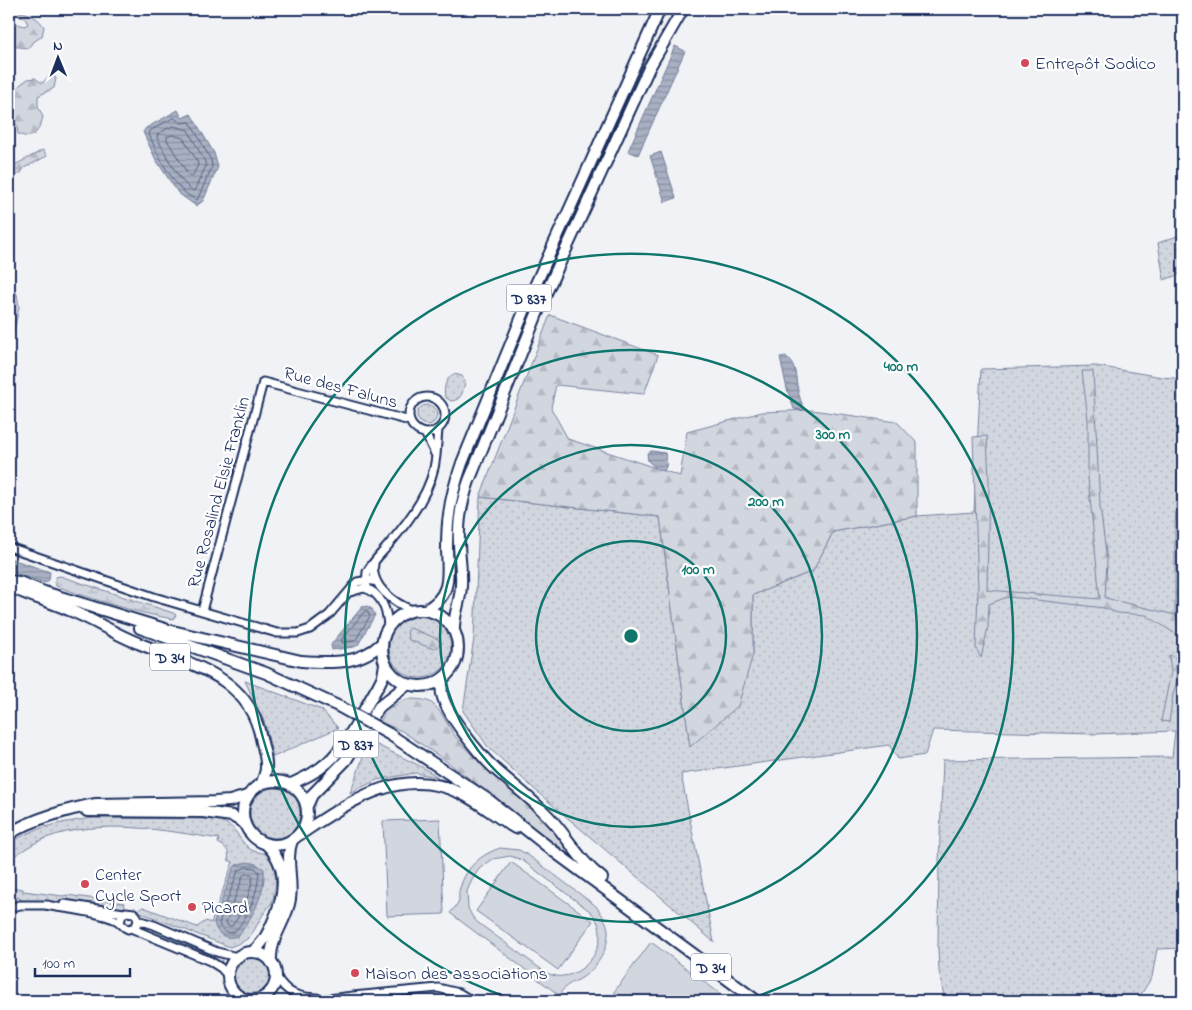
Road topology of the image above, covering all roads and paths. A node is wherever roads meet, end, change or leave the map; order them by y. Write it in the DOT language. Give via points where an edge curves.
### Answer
graph roads {
  1 [pos="660,9"];
  2 [pos="683,9"];
  3 [pos="263,382"];
  4 [pos="410,421"];
  5 [pos="438,429"];
  6 [pos="425,433"];
  7 [pos="436,456"];
  8 [pos="9,547"];
  9 [pos="374,563"];
  10 [pos="365,580"];
  11 [pos="377,582"];
  12 [pos="9,583"];
  13 [pos="368,589"];
  14 [pos="348,593"];
  15 [pos="412,610"];
  16 [pos="425,610"];
  17 [pos="202,611"];
  18 [pos="388,626"];
  19 [pos="454,631"];
  20 [pos="382,643"];
  21 [pos="385,664"];
  22 [pos="443,678"];
  23 [pos="408,684"];
  24 [pos="262,783"];
  25 [pos="291,784"];
  26 [pos="247,796"];
  27 [pos="307,806"];
  28 [pos="66,812"];
  29 [pos="244,823"];
  30 [pos="9,834"];
  31 [pos="295,838"];
  32 [pos="266,844"];
  33 [pos="552,850"];
  34 [pos="45,905"];
  35 [pos="9,908"];
  36 [pos="637,912"];
  37 [pos="124,913"];
  38 [pos="138,920"];
  39 [pos="120,922"];
  40 [pos="133,928"];
  41 [pos="252,952"];
  42 [pos="237,957"];
  43 [pos="271,962"];
  44 [pos="228,976"];
  45 [pos="276,976"];
  46 [pos="234,997"];
  47 [pos="335,998"];
  48 [pos="354,998"];
  49 [pos="256,1000"];
  50 [pos="312,1001"];
  51 [pos="472,1001"];
  52 [pos="757,1001"];
  1 -- 16 [label="main road, D 837" via="530,297 462,463 449,516 447,586 437,602"];
  2 -- 19 [label="main road, D 837" via="649,68 541,304 469,480 460,519 461,586"];
  3 -- 4 [label="street, Rue des Faluns"];
  3 -- 17 [label="street, Rue Rosalind Elsie Franklin"];
  4 -- 5 [label="street" via="414,402 432,398 444,410 444,421"];
  4 -- 6 [label="street" via="417,430"];
  5 -- 6 [label="street"];
  5 -- 7 [label="street"];
  6 -- 7 [label="street"];
  7 -- 9 [label="street" via="436,464 418,506"];
  8 -- 17 [label="street"];
  9 -- 10 [label="street"];
  9 -- 11 [label="street"];
  10 -- 11 [label="street"];
  10 -- 13 [label="street"];
  10 -- 14 [label="street" via="357,582"];
  11 -- 15 [label="street" via="395,602"];
  12 -- 20 [label="main road" via="19,582 168,630 301,661 353,659 368,655"];
  12 -- 24 [label="main road, D 34" via="19,592 70,610 228,683 255,717 266,763"];
  12 -- 33 [label="main road, D 34, bridge" via="233,660 340,707 389,734 490,801"];
  13 -- 14 [label="street" via="358,588"];
  13 -- 18 [label="street" via="380,599"];
  14 -- 17 [label="street" via="320,622 298,633 277,633"];
  15 -- 16 [label="main road"];
  15 -- 18 [label="main road" via="398,616"];
  16 -- 19 [label="main road" via="442,617"];
  18 -- 20 [label="main road"];
  19 -- 22 [label="main road" via="457,655"];
  20 -- 21 [label="main road"];
  21 -- 23 [label="main road" via="394,676"];
  21 -- 25 [label="main road, D 837" via="378,686 338,750 322,766"];
  22 -- 23 [label="main road" via="428,685"];
  22 -- 36 [label="main road" via="446,704 483,756 540,808 588,867"];
  23 -- 27 [label="main road, D 837" via="379,707 346,760 312,795"];
  24 -- 25 [label="main road" via="277,780"];
  24 -- 26 [label="main road"];
  25 -- 27 [label="main road"];
  26 -- 28 [label="main road" via="215,802 96,804"];
  26 -- 29 [label="main road" via="243,809"];
  27 -- 31 [label="main road" via="306,822"];
  28 -- 29 [label="main road" via="203,812 232,816"];
  28 -- 30 [label="main road"];
  29 -- 32 [label="main road" via="252,836"];
  31 -- 32 [label="main road" via="279,845"];
  31 -- 33 [label="main road" via="378,789 418,782 458,792"];
  31 -- 43 [label="main road" via="289,853 290,900 273,942"];
  32 -- 41 [label="main road" via="280,864 283,894 267,934"];
  33 -- 36 [label="main road, D 34"];
  34 -- 35 [label="street"];
  34 -- 37 [label="street" via="64,904"];
  34 -- 39 [label="street"];
  36 -- 52 [label="main road, D 34"];
  37 -- 38 [label="street" via="134,913"];
  37 -- 39 [label="street"];
  38 -- 40 [label="street"];
  38 -- 42 [label="street"];
  39 -- 40 [label="street" via="125,929"];
  40 -- 44 [label="street" via="210,961"];
  41 -- 42 [label="main road"];
  41 -- 43 [label="main road" via="263,954"];
  42 -- 44 [label="main road"];
  43 -- 45 [label="main road"];
  44 -- 46 [label="main road"];
  45 -- 47 [label="street" via="285,990 300,996"];
  45 -- 49 [label="main road" via="271,991"];
  46 -- 49 [label="main road"];
  47 -- 48 [label="street"];
  47 -- 50 [label="street"];
  48 -- 51 [label="street" via="438,988 459,993"];
}
